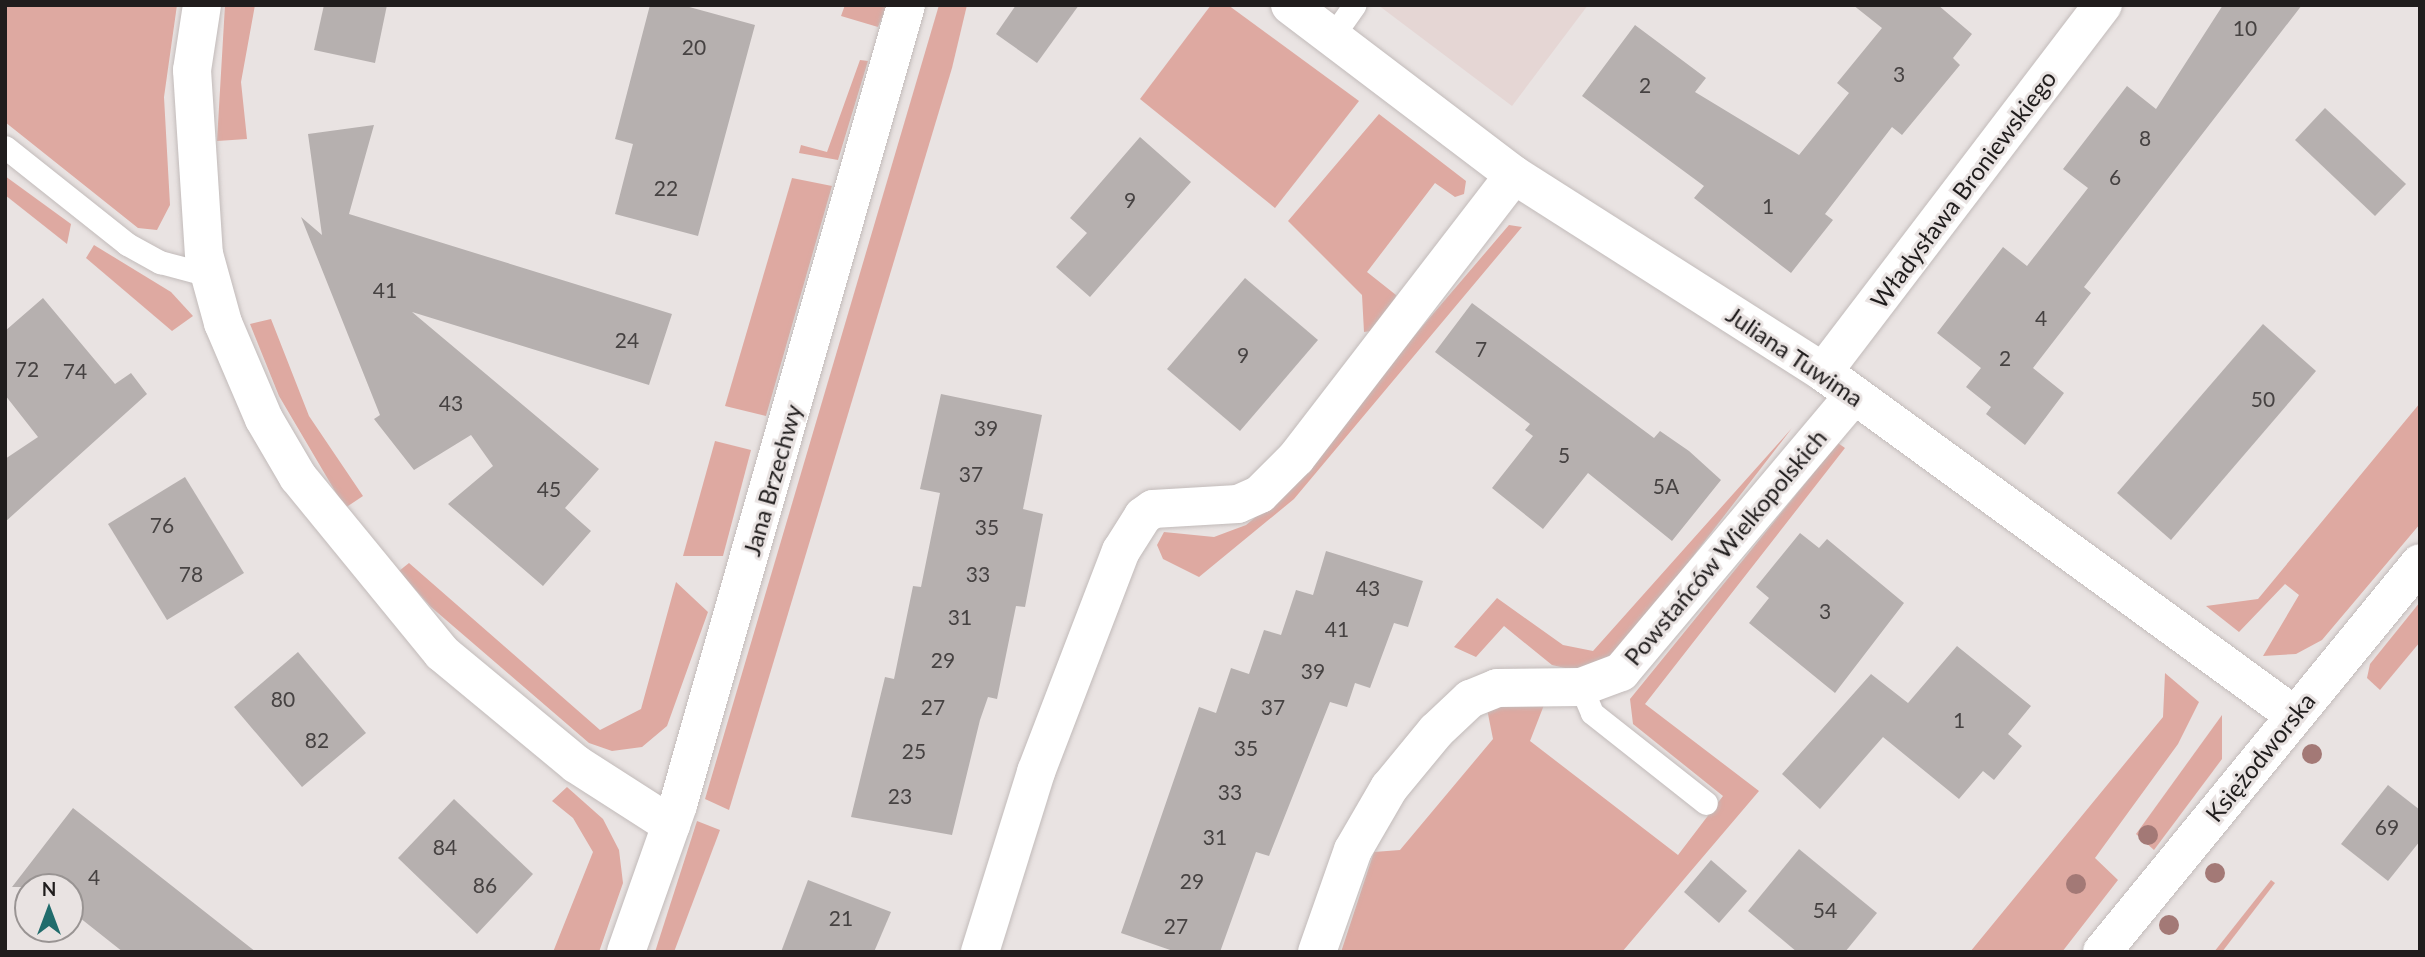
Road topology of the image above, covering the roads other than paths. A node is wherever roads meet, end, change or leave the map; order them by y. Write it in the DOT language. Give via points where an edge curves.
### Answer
graph roads {
  1 [pos="202,5"];
  2 [pos="906,5"];
  3 [pos="1290,5"];
  4 [pos="1354,5"];
  5 [pos="2103,5"];
  6 [pos="1332,37"];
  7 [pos="5,147"];
  8 [pos="1514,175"];
  9 [pos="209,275"];
  10 [pos="1823,372"];
  11 [pos="1854,395"];
  12 [pos="2420,563"];
  13 [pos="1581,687"];
  14 [pos="2294,715"];
  15 [pos="1706,803"];
  16 [pos="671,825"];
  17 [pos="626,952"];
  18 [pos="980,952"];
  19 [pos="1317,952"];
  20 [pos="2102,952"];
  1 -- 9 [label="street" via="192,70"];
  2 -- 16 [label="street, Jana Brzechwy"];
  3 -- 6 [label="street, Juliana Tuwima"];
  4 -- 6 [label="lane"];
  5 -- 10 [label="street, Władysława Broniewskiego"];
  6 -- 8 [label="street, Juliana Tuwima"];
  7 -- 9 [label="lane" via="127,244 160,262"];
  8 -- 10 [label="street, Juliana Tuwima"];
  8 -- 18 [label="street" via="1296,458 1260,494 1238,504 1153,509 1143,516 1121,551 1036,772"];
  9 -- 16 [label="street" via="264,419 350,545 442,653 496,702"];
  10 -- 11 [label="street, Juliana Tuwima"];
  11 -- 13 [label="street, Powstańców Wielkopolskich" via="1648,645 1621,672"];
  11 -- 14 [label="street, Juliana Tuwima"];
  12 -- 14 [label="street, Księżodworska"];
  13 -- 15 [label="lane" via="1592,713"];
  13 -- 19 [label="street, Powstańców Wielkopolskich" via="1497,688 1469,699 1436,731 1389,788 1353,850"];
  14 -- 20 [label="street, Księżodworska"];
  16 -- 17 [label="street, Jana Brzechwy"];
}
